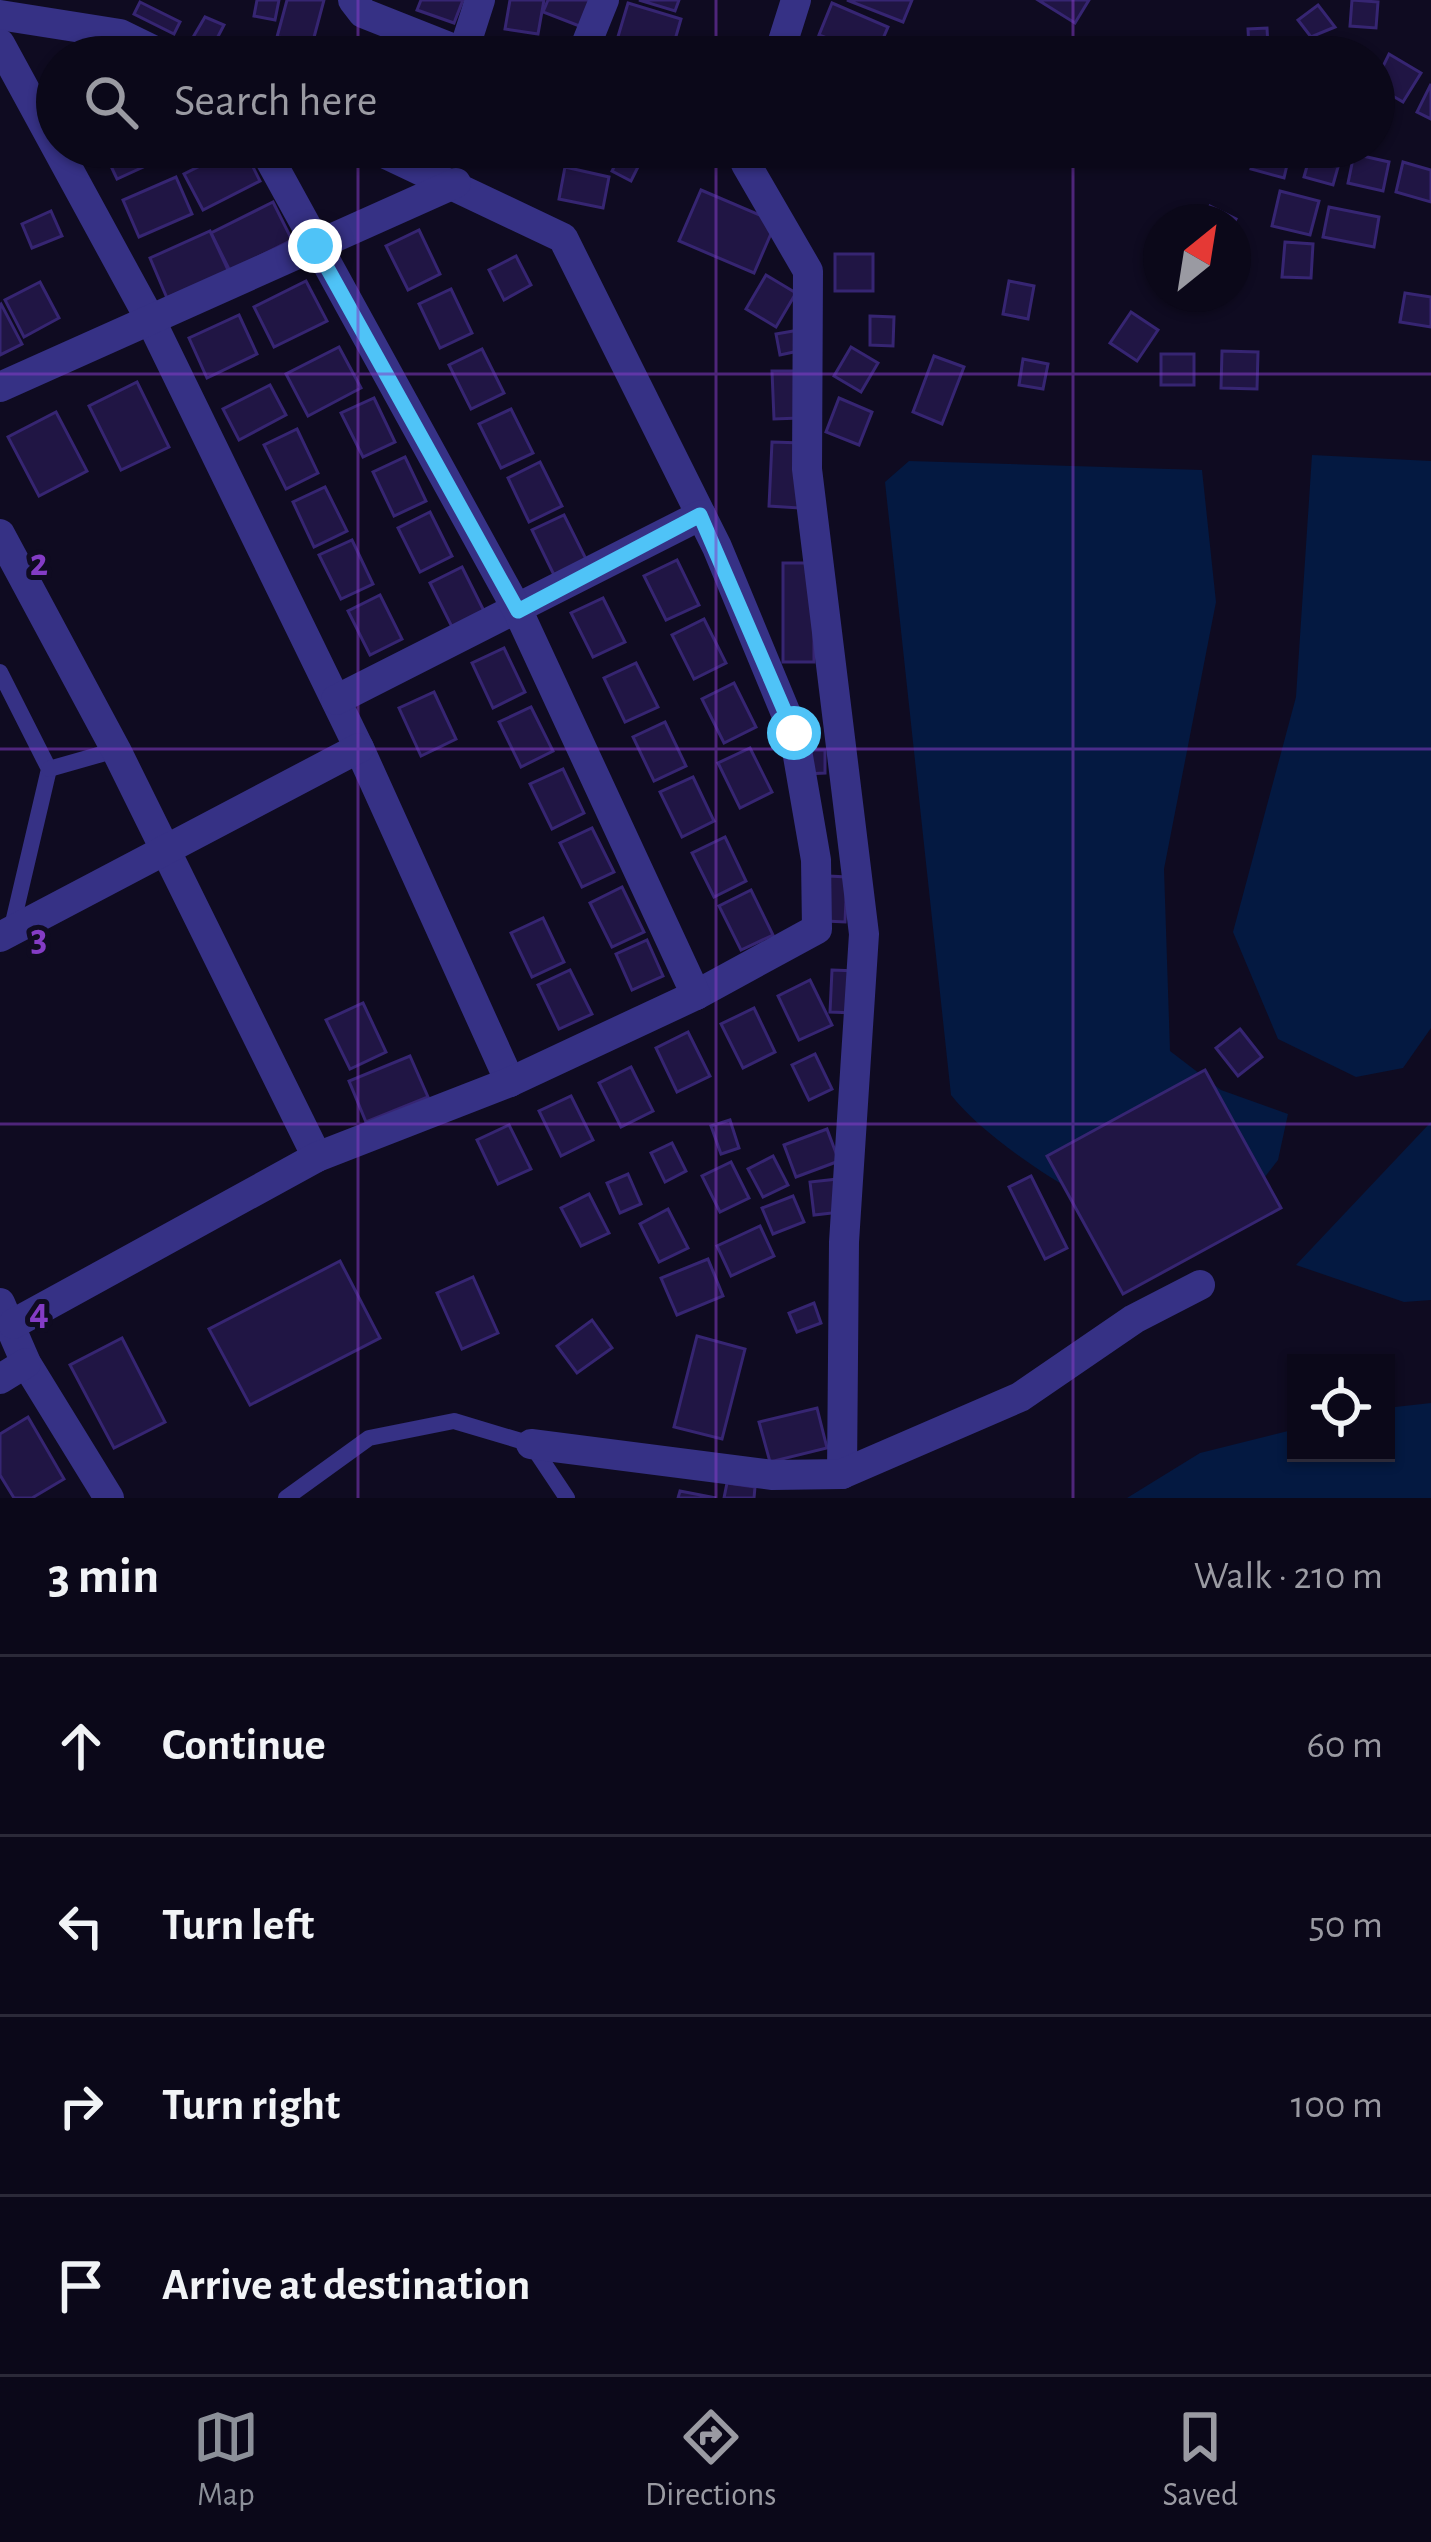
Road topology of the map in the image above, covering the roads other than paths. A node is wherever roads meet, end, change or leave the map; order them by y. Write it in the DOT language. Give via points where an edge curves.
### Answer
graph roads {
  1 [pos="353,0"];
  2 [pos="480,0"];
  3 [pos="604,0"];
  4 [pos="796,0"];
  5 [pos="0,15"];
  6 [pos="124,36"];
  7 [pos="420,36"];
  8 [pos="472,36"];
  9 [pos="589,36"];
  10 [pos="785,36"];
  11 [pos="0,44"];
  12 [pos="36,110"];
  13 [pos="68,168"];
  14 [pos="274,168"];
  15 [pos="420,168"];
  16 [pos="748,168"];
  17 [pos="455,183"];
  18 [pos="315,246"];
  19 [pos="152,321"];
  20 [pos="0,387"];
  21 [pos="700,515"];
  22 [pos="0,534"];
  23 [pos="518,611"];
  24 [pos="0,672"];
  25 [pos="336,700"];
  26 [pos="359,748"];
  27 [pos="116,750"];
  28 [pos="50,769"];
  29 [pos="166,851"];
  30 [pos="5,934"];
  31 [pos="696,994"];
  32 [pos="510,1082"];
  33 [pos="317,1156"];
  34 [pos="1200,1285"];
  35 [pos="6,1313"];
  36 [pos="13,1371"];
  37 [pos="531,1444"];
  38 [pos="842,1474"];
  39 [pos="109,1498"];
  40 [pos="286,1498"];
  41 [pos="568,1498"];
  1 -- 7 [label="street" via="363,13"];
  2 -- 8 [label="street"];
  3 -- 9 [label="street"];
  4 -- 10 [label="street"];
  5 -- 6 [label="street"];
  11 -- 12 [label="street"];
  13 -- 19 [label="street"];
  14 -- 18 [label="street"];
  15 -- 17 [label="street"];
  16 -- 38 [label="street" via="808,271 807,469 864,934 844,1243"];
  17 -- 18 [label="street"];
  17 -- 21 [label="street" via="563,238"];
  18 -- 19 [label="street"];
  18 -- 23 [label="street"];
  19 -- 20 [label="street"];
  19 -- 25 [label="street"];
  21 -- 23 [label="street"];
  21 -- 31 [label="street" via="794,733 816,860 817,929"];
  22 -- 27 [label="street"];
  23 -- 25 [label="street"];
  23 -- 31 [label="street"];
  24 -- 28 [label="lane"];
  25 -- 26 [label="street"];
  26 -- 29 [label="street"];
  26 -- 32 [label="street"];
  27 -- 28 [label="lane"];
  27 -- 29 [label="street"];
  28 -- 30 [label="lane"];
  29 -- 30 [label="street"];
  29 -- 33 [label="street"];
  31 -- 32 [label="street"];
  32 -- 33 [label="street"];
  33 -- 35 [label="street"];
  34 -- 38 [label="street" via="1020,1397"];
  35 -- 36 [label="street"];
  36 -- 39 [label="street"];
  37 -- 38 [label="street" via="773,1475"];
  37 -- 40 [label="lane" via="454,1421 369,1438"];
  37 -- 41 [label="lane"];
}
